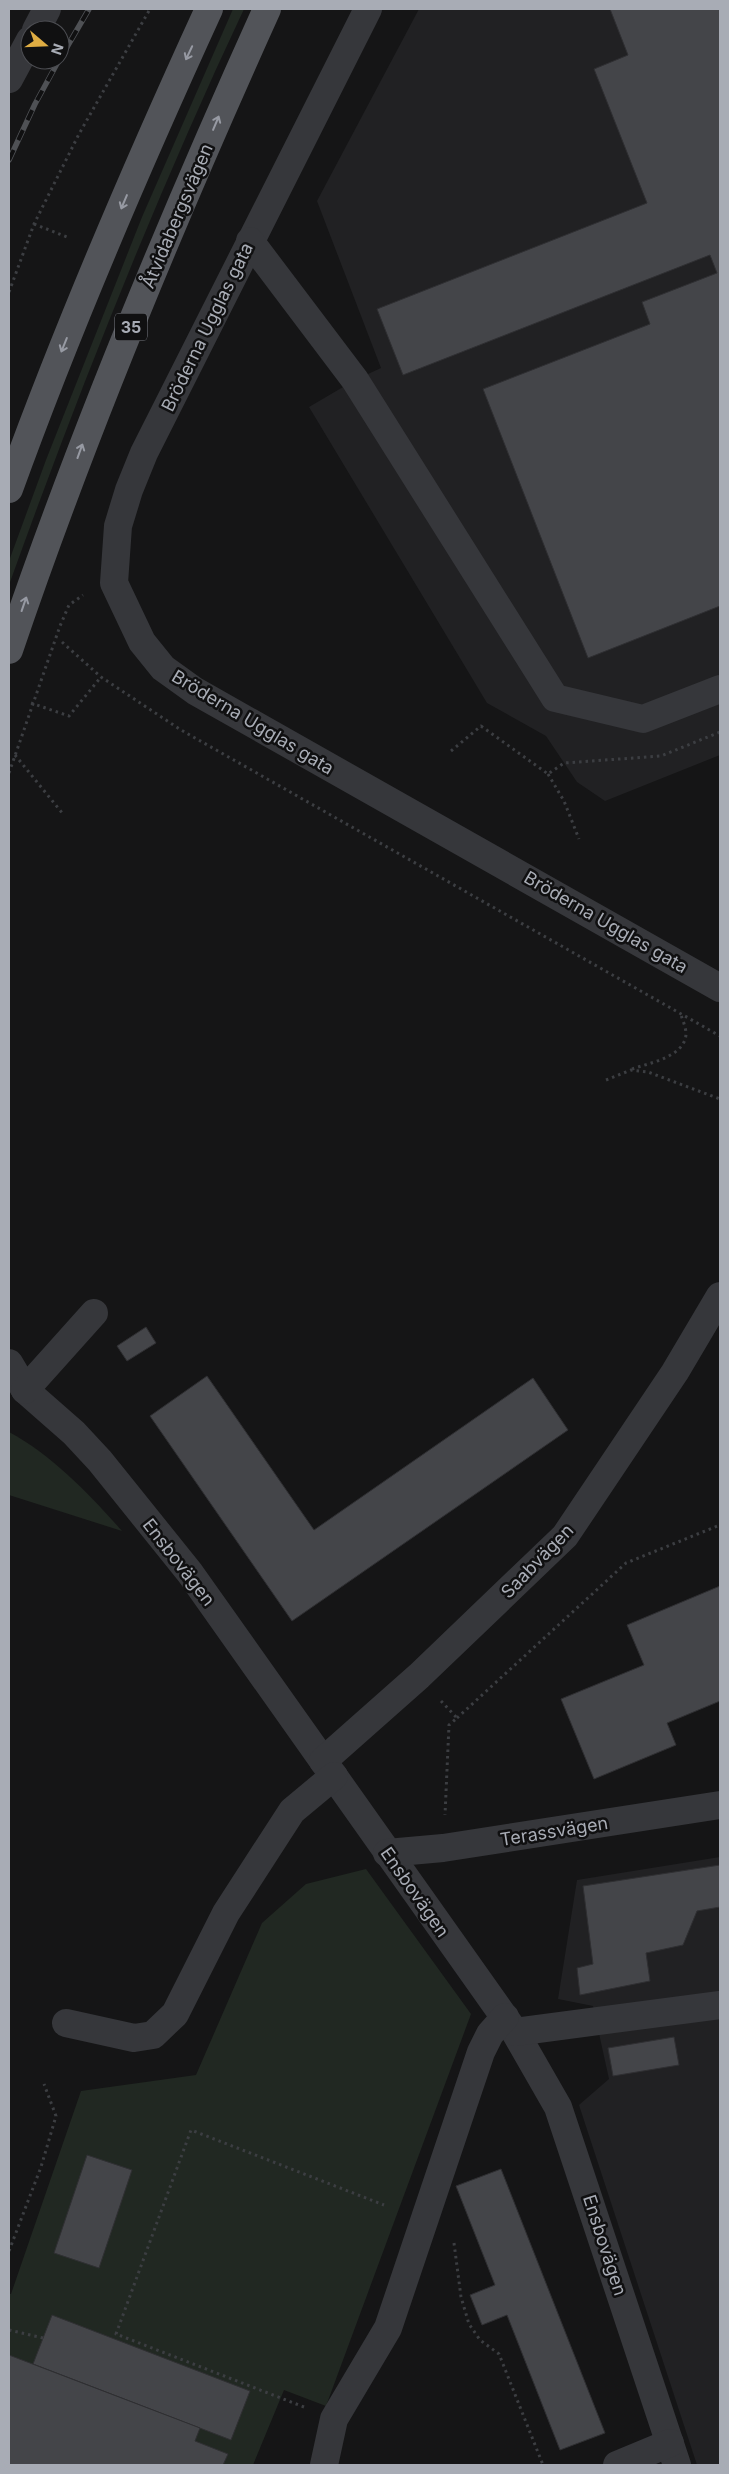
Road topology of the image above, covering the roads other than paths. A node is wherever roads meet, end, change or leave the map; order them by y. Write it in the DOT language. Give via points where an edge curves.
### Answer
graph roads {
  1 [pos="48,9"];
  2 [pos="209,9"];
  3 [pos="267,9"];
  4 [pos="368,9"];
  5 [pos="42,20"];
  6 [pos="20,59"];
  7 [pos="9,79"];
  8 [pos="250,241"];
  9 [pos="9,489"];
  10 [pos="9,650"];
  11 [pos="720,689"];
  12 [pos="720,988"];
  13 [pos="720,1296"];
  14 [pos="94,1313"];
  15 [pos="9,1363"];
  16 [pos="17,1389"];
  17 [pos="328,1768"];
  18 [pos="720,1805"];
  19 [pos="387,1853"];
  20 [pos="720,2006"];
  21 [pos="66,2022"];
  22 [pos="510,2024"];
  23 [pos="674,2454"];
  24 [pos="324,2465"];
  25 [pos="617,2465"];
  1 -- 5 [label="street"];
  2 -- 9 [label="main road, one-way" via="83,300"];
  10 -- 3 [label="main road, Åtvidabergsvägen / 35, one-way" via="94,415 218,117"];
  4 -- 8 [label="street, Bröderna Ugglas gata"];
  6 -- 7 [label="street"];
  8 -- 11 [label="street" via="355,380 555,698 643,719"];
  8 -- 12 [label="street, Bröderna Ugglas gata" via="144,453 118,526 114,583 142,642 162,668 195,691"];
  13 -- 17 [label="street, Saabvägen" via="675,1372 565,1536"];
  14 -- 16 [label="street"];
  15 -- 16 [label="street, Ensbovägen"];
  16 -- 17 [label="street, Ensbovägen" via="74,1433 100,1461 190,1573"];
  17 -- 19 [label="street, Ensbovägen"];
  17 -- 21 [label="street, Saabvägen" via="292,1811 226,1913 175,2014 153,2035 134,2038"];
  18 -- 19 [label="street, Terassvägen" via="443,1848"];
  19 -- 22 [label="street, Ensbovägen"];
  20 -- 22 [label="street"];
  22 -- 23 [label="street, Ensbovägen" via="558,2107"];
  22 -- 24 [label="street" via="490,2034 482,2052 388,2328 334,2419"];
  23 -- 25 [label="street"];
}
